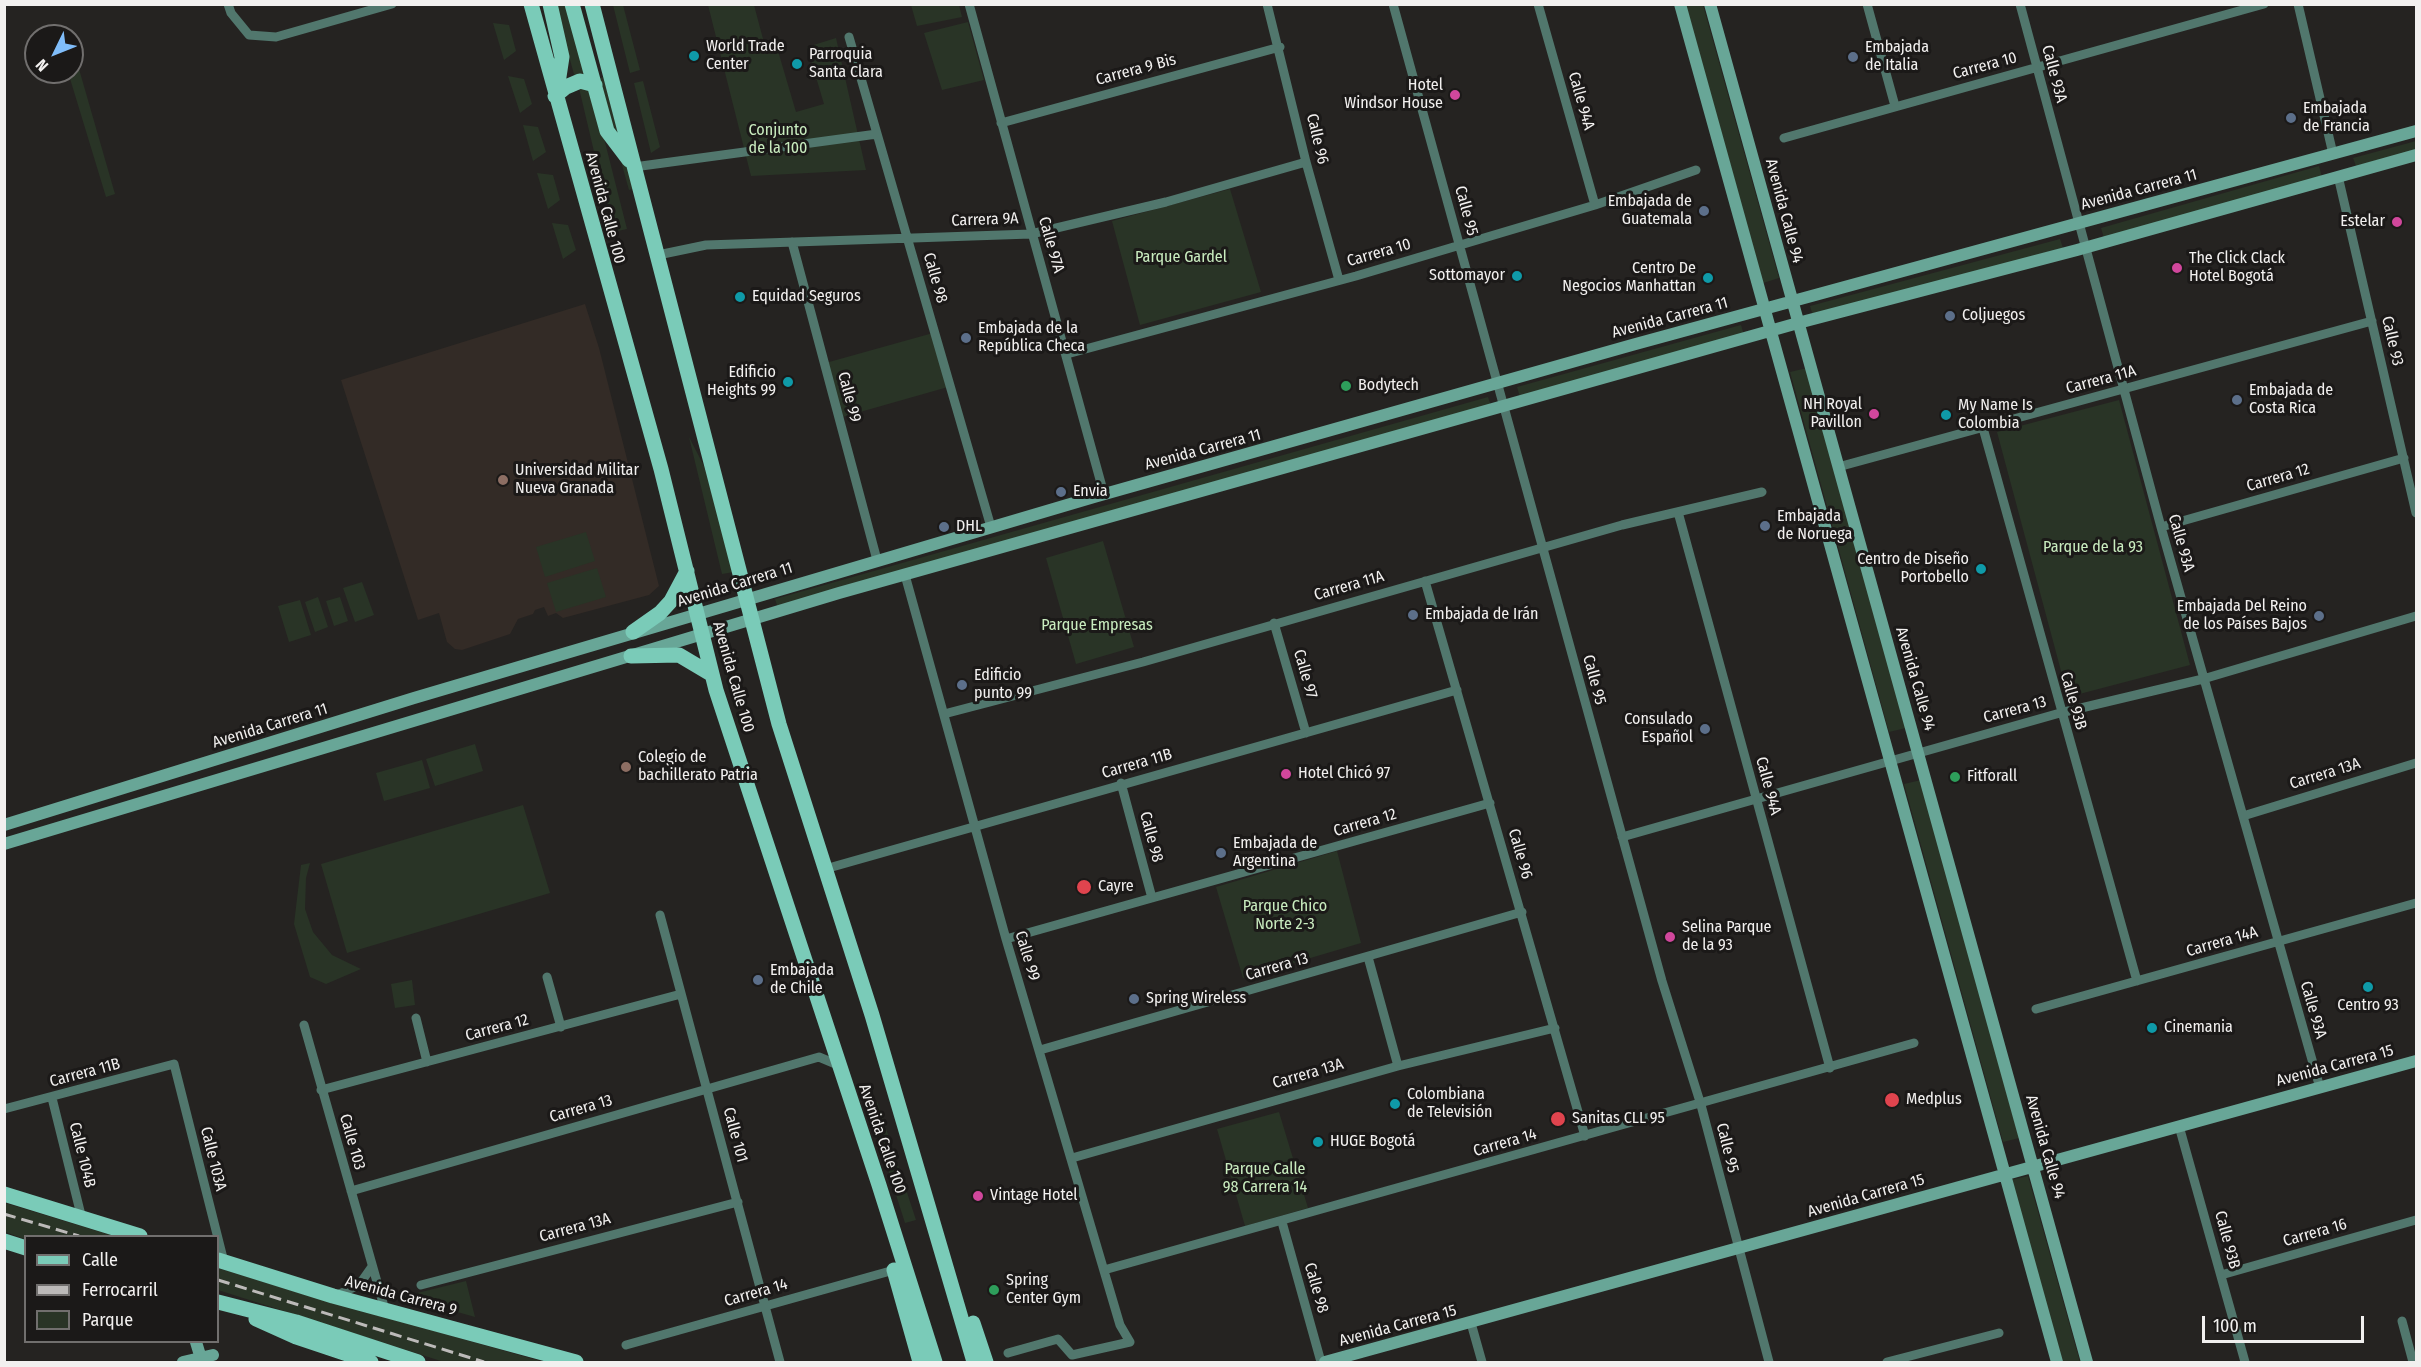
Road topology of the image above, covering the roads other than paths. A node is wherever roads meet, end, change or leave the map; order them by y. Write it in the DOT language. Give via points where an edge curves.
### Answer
graph roads {
  1 [pos="228,4"];
  2 [pos="392,4"];
  3 [pos="531,4"];
  4 [pos="550,4"];
  5 [pos="572,4"];
  6 [pos="592,4"];
  7 [pos="969,4"];
  8 [pos="1267,4"];
  9 [pos="1394,4"];
  10 [pos="1538,4"];
  11 [pos="1680,4"];
  12 [pos="1710,4"];
  13 [pos="1867,4"];
  14 [pos="2020,4"];
  15 [pos="2264,4"];
  16 [pos="2298,4"];
  17 [pos="849,37"];
  18 [pos="1280,47"];
  19 [pos="585,52"];
  20 [pos="2037,67"];
  21 [pos="610,72"];
  22 [pos="595,85"];
  23 [pos="555,96"];
  24 [pos="1896,106"];
  25 [pos="1001,123"];
  26 [pos="2416,131"];
  27 [pos="877,134"];
  28 [pos="1784,138"];
  29 [pos="2333,154"];
  30 [pos="2416,155"];
  31 [pos="1306,162"];
  32 [pos="634,167"];
  33 [pos="1696,170"];
  34 [pos="2338,176"];
  35 [pos="1595,206"];
  36 [pos="2078,224"];
  37 [pos="1032,234"];
  38 [pos="908,238"];
  39 [pos="792,242"];
  40 [pos="1459,245"];
  41 [pos="2084,248"];
  42 [pos="658,255"];
  43 [pos="1340,280"];
  44 [pos="1792,302"];
  45 [pos="1765,309"];
  46 [pos="2372,321"];
  47 [pos="1798,323"];
  48 [pos="1771,331"];
  49 [pos="1067,354"];
  50 [pos="1497,384"];
  51 [pos="2123,389"];
  52 [pos="1503,406"];
  53 [pos="1983,428"];
  54 [pos="2404,458"];
  55 [pos="1838,467"];
  56 [pos="1762,492"];
  57 [pos="1104,494"];
  58 [pos="1678,512"];
  59 [pos="2416,513"];
  60 [pos="991,527"];
  61 [pos="2161,527"];
  62 [pos="1543,549"];
  63 [pos="877,560"];
  64 [pos="687,571"];
  65 [pos="905,575"];
  66 [pos="1425,581"];
  67 [pos="747,598"];
  68 [pos="696,614"];
  69 [pos="2416,616"];
  70 [pos="752,619"];
  71 [pos="1274,623"];
  72 [pos="633,632"];
  73 [pos="701,634"];
  74 [pos="631,656"];
  75 [pos="711,674"];
  76 [pos="2203,679"];
  77 [pos="1457,690"];
  78 [pos="2060,713"];
  79 [pos="944,714"];
  80 [pos="1306,734"];
  81 [pos="1918,752"];
  82 [pos="1890,759"];
  83 [pos="2416,763"];
  84 [pos="1121,783"];
  85 [pos="1756,798"];
  86 [pos="1490,803"];
  87 [pos="2243,816"];
  88 [pos="975,824"];
  89 [pos="4,825"];
  90 [pos="1622,837"];
  91 [pos="4,844"];
  92 [pos="825,869"];
  93 [pos="1152,898"];
  94 [pos="2416,903"];
  95 [pos="1522,912"];
  96 [pos="660,915"];
  97 [pos="1006,939"];
  98 [pos="2278,942"];
  99 [pos="1368,957"];
  100 [pos="547,977"];
  101 [pos="2137,981"];
  102 [pos="681,994"];
  103 [pos="2036,1009"];
  104 [pos="872,1015"];
  105 [pos="416,1018"];
  106 [pos="304,1025"];
  107 [pos="561,1026"];
  108 [pos="1555,1028"];
  109 [pos="1914,1043"];
  110 [pos="1040,1050"];
  111 [pos="830,1058"];
  112 [pos="2416,1061"];
  113 [pos="427,1062"];
  114 [pos="174,1064"];
  115 [pos="1398,1066"];
  116 [pos="1830,1068"];
  117 [pos="2320,1088"];
  118 [pos="707,1089"];
  119 [pos="321,1090"];
  120 [pos="52,1098"];
  121 [pos="1701,1105"];
  122 [pos="4,1109"];
  123 [pos="2180,1126"];
  124 [pos="1585,1136"];
  125 [pos="1072,1158"];
  126 [pos="2033,1167"];
  127 [pos="2006,1174"];
  128 [pos="351,1191"];
  129 [pos="4,1194"];
  130 [pos="738,1202"];
  131 [pos="82,1219"];
  132 [pos="2416,1220"];
  133 [pos="1282,1222"];
  134 [pos="137,1235"];
  135 [pos="215,1235"];
  136 [pos="4,1241"];
  137 [pos="24,1247"];
  138 [pos="1737,1249"];
  139 [pos="221,1261"];
  140 [pos="371,1268"];
  141 [pos="894,1270"];
  142 [pos="1104,1270"];
  143 [pos="2221,1275"];
  144 [pos="421,1285"];
  145 [pos="333,1296"];
  146 [pos="219,1302"];
  147 [pos="219,1302"];
  148 [pos="766,1306"];
  149 [pos="385,1310"];
  150 [pos="2402,1321"];
  151 [pos="1471,1323"];
  152 [pos="1999,1333"];
  153 [pos="197,1343"];
  154 [pos="210,1343"];
  155 [pos="626,1345"];
  156 [pos="1008,1353"];
  157 [pos="1914,1359"];
  158 [pos="208,1360"];
  159 [pos="183,1362"];
  160 [pos="370,1362"];
  161 [pos="418,1362"];
  162 [pos="576,1362"];
  163 [pos="780,1362"];
  164 [pos="920,1362"];
  165 [pos="935,1362"];
  166 [pos="974,1362"];
  167 [pos="986,1362"];
  168 [pos="1323,1362"];
  169 [pos="1482,1362"];
  170 [pos="1769,1362"];
  171 [pos="1887,1362"];
  172 [pos="2057,1362"];
  173 [pos="2087,1362"];
  174 [pos="2245,1362"];
  175 [pos="2413,1362"];
  1 -- 2 [label="street" via="249,35 276,38"];
  3 -- 23 [label="main road, Avenida Calle 100"];
  4 -- 23 [label="main road, Avenida Calle 100" via="562,57"];
  5 -- 19 [label="main road, Avenida Calle 100"];
  6 -- 21 [label="main road, Avenida Calle 100"];
  7 -- 25 [label="street, Calle 97A"];
  8 -- 18 [label="street, Calle 96"];
  9 -- 40 [label="street, Calle 95"];
  10 -- 35 [label="street, Calle 94A"];
  11 -- 45 [label="main road"];
  12 -- 44 [label="main road, Avenida Calle 94"];
  13 -- 24 [label="street"];
  14 -- 20 [label="street, Calle 93A"];
  15 -- 20 [label="street, Carrera 10"];
  16 -- 29 [label="street"];
  17 -- 27 [label="street, Calle 98"];
  18 -- 25 [label="street, Carrera 9 Bis"];
  18 -- 31 [label="street, Calle 96"];
  19 -- 21 [label="main road"];
  19 -- 22 [label="main road, Avenida Calle 100"];
  20 -- 24 [label="street, Carrera 10"];
  20 -- 36 [label="street, Calle 93A"];
  21 -- 32 [label="main road, Avenida Calle 100"];
  22 -- 23 [label="main road" via="580,81"];
  22 -- 32 [label="main road, Avenida Calle 100" via="607,131"];
  23 -- 64 [label="main road, Avenida Calle 100"];
  24 -- 28 [label="street, Carrera 10"];
  25 -- 37 [label="street, Calle 97A"];
  26 -- 29 [label="main road, Avenida Carrera 11"];
  27 -- 32 [label="street"];
  27 -- 38 [label="street, Calle 98"];
  29 -- 36 [label="main road, Avenida Carrera 11"];
  30 -- 34 [label="main road"];
  31 -- 37 [label="street, Carrera 9A" via="1166,202"];
  31 -- 43 [label="street, Calle 96"];
  32 -- 42 [label="main road, Avenida Calle 100"];
  33 -- 35 [label="street, Carrera 10"];
  34 -- 41 [label="main road"];
  34 -- 46 [label="street, Calle 93"];
  35 -- 40 [label="street, Carrera 10"];
  36 -- 41 [label="street, Calle 93A"];
  36 -- 44 [label="main road, Avenida Carrera 11"];
  37 -- 38 [label="street, Carrera 9A"];
  37 -- 49 [label="street, Calle 97A"];
  38 -- 39 [label="street, Carrera 9A"];
  38 -- 60 [label="street, Calle 98"];
  39 -- 42 [label="street, Carrera 9A" via="699,245"];
  39 -- 63 [label="street, Calle 99"];
  40 -- 43 [label="street, Carrera 10"];
  40 -- 50 [label="street, Calle 95"];
  41 -- 47 [label="main road"];
  41 -- 51 [label="street, Calle 93A"];
  42 -- 67 [label="main road, Avenida Calle 100"];
  43 -- 49 [label="street, Carrera 10"];
  44 -- 45 [label="main road, Avenida Carrera 11"];
  44 -- 47 [label="main road, Avenida Calle 94"];
  45 -- 48 [label="main road"];
  45 -- 50 [label="main road, Avenida Carrera 11"];
  46 -- 51 [label="street, Carrera 11A"];
  46 -- 54 [label="street, Calle 93"];
  47 -- 48 [label="main road"];
  47 -- 55 [label="main road, Avenida Calle 94"];
  48 -- 52 [label="main road"];
  48 -- 82 [label="main road"];
  49 -- 57 [label="street, Calle 97A"];
  50 -- 52 [label="street, Calle 95"];
  50 -- 57 [label="main road, Avenida Carrera 11"];
  51 -- 53 [label="street, Carrera 11A"];
  51 -- 61 [label="street, Calle 93A"];
  52 -- 62 [label="street, Calle 95"];
  52 -- 65 [label="main road"];
  53 -- 55 [label="street, Carrera 11A"];
  53 -- 78 [label="street, Calle 93B"];
  54 -- 59 [label="street, Calle 93"];
  54 -- 61 [label="street, Carrera 12"];
  55 -- 81 [label="main road, Avenida Calle 94"];
  56 -- 58 [label="street, Carrera 11A"];
  57 -- 60 [label="main road, Avenida Carrera 11"];
  58 -- 62 [label="street, Carrera 11A"];
  58 -- 85 [label="street, Calle 94A"];
  60 -- 63 [label="main road, Avenida Carrera 11"];
  61 -- 76 [label="street, Calle 93A"];
  62 -- 66 [label="street, Carrera 11A"];
  62 -- 90 [label="street, Calle 95"];
  63 -- 67 [label="main road, Avenida Carrera 11"];
  64 -- 68 [label="main road, Avenida Calle 100"];
  64 -- 72 [label="main road" via="671,601"];
  65 -- 70 [label="main road"];
  65 -- 79 [label="street, Calle 99"];
  66 -- 71 [label="street, Carrera 11A"];
  66 -- 77 [label="street, Calle 96"];
  67 -- 68 [label="main road, Avenida Carrera 11"];
  67 -- 70 [label="main road, Avenida Calle 100"];
  68 -- 72 [label="main road, Avenida Carrera 11"];
  68 -- 73 [label="main road, Avenida Calle 100"];
  69 -- 76 [label="street, Carrera 13"];
  70 -- 73 [label="main road"];
  70 -- 92 [label="main road, Avenida Calle 100" via="779,724"];
  71 -- 79 [label="street, Carrera 11A"];
  71 -- 80 [label="street, Calle 97"];
  72 -- 89 [label="main road, Avenida Carrera 11"];
  73 -- 74 [label="main road"];
  73 -- 75 [label="main road, Avenida Calle 100"];
  74 -- 75 [label="main road" via="679,656"];
  74 -- 91 [label="main road"];
  75 -- 111 [label="main road, Avenida Calle 100"];
  76 -- 78 [label="street, Carrera 13"];
  76 -- 87 [label="street, Calle 93A"];
  77 -- 80 [label="street, Carrera 11B"];
  77 -- 86 [label="street, Calle 96"];
  78 -- 81 [label="street, Carrera 13"];
  78 -- 101 [label="street, Calle 93B"];
  79 -- 88 [label="street, Calle 99"];
  80 -- 84 [label="street, Carrera 11B"];
  81 -- 82 [label="street, Carrera 13"];
  81 -- 126 [label="main road, Avenida Calle 94"];
  82 -- 85 [label="street, Carrera 13"];
  82 -- 127 [label="main road"];
  83 -- 87 [label="street, Carrera 13A"];
  84 -- 88 [label="street, Carrera 11B"];
  84 -- 93 [label="street, Calle 98"];
  85 -- 90 [label="street, Carrera 13"];
  85 -- 116 [label="street, Calle 94A"];
  86 -- 93 [label="street, Carrera 12"];
  86 -- 95 [label="street, Calle 96"];
  87 -- 98 [label="street, Calle 93A"];
  88 -- 92 [label="street, Carrera 11B"];
  88 -- 97 [label="street, Calle 99"];
  90 -- 121 [label="street, Calle 95"];
  92 -- 104 [label="main road, Avenida Calle 100"];
  93 -- 97 [label="street, Carrera 12"];
  94 -- 98 [label="street, Carrera 14A"];
  95 -- 99 [label="street, Carrera 13"];
  95 -- 108 [label="street, Calle 96"];
  96 -- 102 [label="street, Calle 101"];
  97 -- 110 [label="street, Calle 99"];
  98 -- 101 [label="street, Carrera 14A"];
  98 -- 117 [label="street, Calle 93A"];
  99 -- 110 [label="street, Carrera 13"];
  99 -- 115 [label="street"];
  100 -- 107 [label="street"];
  101 -- 103 [label="street, Carrera 14A"];
  102 -- 107 [label="street, Carrera 12"];
  102 -- 118 [label="street, Calle 101"];
  104 -- 166 [label="main road, Avenida Calle 100"];
  104 -- 167 [label="main road" via="936,1200"];
  105 -- 113 [label="street"];
  106 -- 119 [label="street, Calle 103"];
  107 -- 113 [label="street, Carrera 12"];
  108 -- 115 [label="street, Carrera 13A"];
  108 -- 124 [label="street, Calle 96"];
  109 -- 116 [label="street, Carrera 14"];
  110 -- 125 [label="street, Calle 99"];
  111 -- 118 [label="street, Carrera 13"];
  111 -- 165 [label="main road, Avenida Calle 100" via="879,1185"];
  112 -- 117 [label="main road, Avenida Carrera 15"];
  113 -- 119 [label="street, Carrera 12"];
  114 -- 120 [label="street, Carrera 11B"];
  114 -- 135 [label="street, Calle 103A"];
  115 -- 125 [label="street, Carrera 13A"];
  116 -- 121 [label="street, Carrera 14"];
  117 -- 123 [label="main road, Avenida Carrera 15"];
  118 -- 128 [label="street, Carrera 13"];
  118 -- 130 [label="street, Calle 101"];
  119 -- 128 [label="street, Calle 103"];
  120 -- 122 [label="street, Carrera 11B"];
  120 -- 131 [label="street, Calle 104B"];
  121 -- 124 [label="street, Carrera 14"];
  121 -- 138 [label="street, Calle 95"];
  123 -- 126 [label="main road, Avenida Carrera 15"];
  123 -- 143 [label="street, Calle 93B"];
  124 -- 133 [label="street, Carrera 14"];
  125 -- 142 [label="street, Calle 99"];
  126 -- 127 [label="main road, Avenida Carrera 15"];
  126 -- 173 [label="main road, Avenida Calle 94"];
  127 -- 138 [label="main road, Avenida Carrera 15"];
  127 -- 172 [label="main road"];
  128 -- 140 [label="street, Calle 103"];
  129 -- 131 [label="main road"];
  130 -- 144 [label="street, Carrera 13A"];
  130 -- 148 [label="street, Calle 101"];
  131 -- 134 [label="main road"];
  132 -- 143 [label="street, Carrera 16"];
  133 -- 142 [label="street, Carrera 14"];
  133 -- 168 [label="street, Calle 98"];
  136 -- 137 [label="main road"];
  138 -- 151 [label="main road, Avenida Carrera 15"];
  138 -- 170 [label="street, Calle 95"];
  139 -- 145 [label="main road, Avenida Carrera 9"];
  140 -- 145 [label="street" via="359,1285"];
  140 -- 149 [label="street, Calle 103"];
  141 -- 148 [label="street, Carrera 14"];
  141 -- 164 [label="main road"];
  142 -- 156 [label="street, Calle 99" via="1120,1325 1130,1342 1072,1355 1058,1340"];
  143 -- 174 [label="street, Calle 93B"];
  145 -- 149 [label="main road, Avenida Carrera 9"];
  146 -- 160 [label="main road" via="296,1337"];
  147 -- 161 [label="main road" via="296,1322"];
  148 -- 155 [label="street, Carrera 14"];
  148 -- 163 [label="street, Calle 101"];
  149 -- 162 [label="main road, Avenida Carrera 9"];
  150 -- 175 [label="street"];
  151 -- 168 [label="main road, Avenida Carrera 15"];
  151 -- 169 [label="street"];
  152 -- 157 [label="street"];
  153 -- 158 [label="main road"];
  154 -- 158 [label="main road"];
  157 -- 171 [label="street"];
  158 -- 159 [label="main road"];
}
